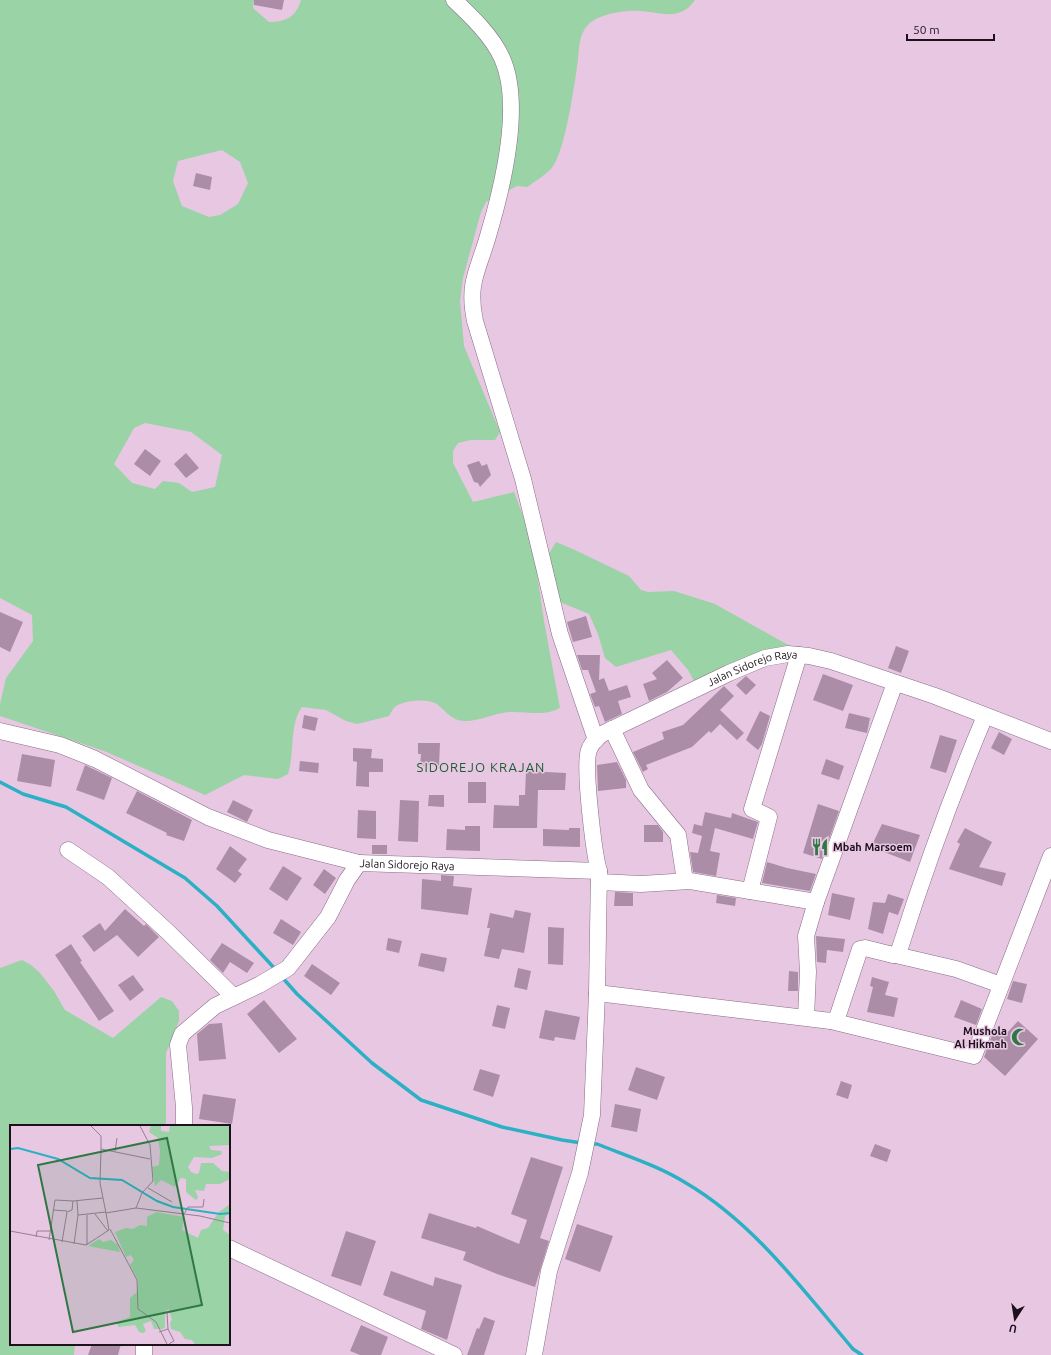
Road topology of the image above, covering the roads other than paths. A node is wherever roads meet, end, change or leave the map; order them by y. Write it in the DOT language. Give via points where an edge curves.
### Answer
graph roads {
  1 [pos="454,0"];
  2 [pos="799,655"];
  3 [pos="895,683"];
  4 [pos="985,716"];
  5 [pos="612,729"];
  6 [pos="0,731"];
  7 [pos="596,740"];
  8 [pos="1051,741"];
  9 [pos="68,850"];
  10 [pos="1051,856"];
  11 [pos="359,863"];
  12 [pos="593,874"];
  13 [pos="685,881"];
  14 [pos="750,891"];
  15 [pos="816,902"];
  16 [pos="896,954"];
  17 [pos="1001,986"];
  18 [pos="598,993"];
  19 [pos="234,997"];
  20 [pos="806,1017"];
  21 [pos="831,1021"];
  22 [pos="184,1125"];
  23 [pos="230,1248"];
  24 [pos="422,1349"];
  25 [pos="454,1355"];
  26 [pos="534,1355"];
  1 -- 7 [label="street" via="490,39 501,57 507,73 510,98 511,116 503,176 493,219 475,275 471,302 523,479 560,634"];
  2 -- 3 [label="street, Jalan Sidorejo Raya" via="831,662"];
  2 -- 5 [label="street, Jalan Sidorejo Raya" via="765,658"];
  2 -- 14 [label="street" via="752,809 769,817"];
  3 -- 4 [label="street, Jalan Sidorejo Raya"];
  3 -- 15 [label="street"];
  4 -- 8 [label="street, Jalan Sidorejo Raya"];
  4 -- 16 [label="street" via="927,861"];
  5 -- 7 [label="street, Jalan Sidorejo Raya"];
  5 -- 13 [label="street" via="641,790 678,835"];
  6 -- 11 [label="street" via="60,745 95,759 195,810 268,840"];
  7 -- 12 [label="street" via="588,752"];
  9 -- 19 [label="street" via="108,877"];
  10 -- 17 [label="street"];
  11 -- 12 [label="street, Jalan Sidorejo Raya"];
  11 -- 19 [label="street, Jalan Sidorejo Raya" via="328,917 288,968 259,986"];
  12 -- 13 [label="street, Jalan Sidorejo Raya" via="641,884"];
  12 -- 18 [label="street"];
  13 -- 14 [label="street, Jalan Sidorejo Raya"];
  14 -- 15 [label="street, Jalan Sidorejo Raya"];
  15 -- 20 [label="street" via="806,936"];
  16 -- 17 [label="street" via="956,969"];
  16 -- 21 [label="street" via="860,949 840,1012 837,1018"];
  17 -- 21 [label="street" via="974,1056"];
  18 -- 20 [label="street"];
  18 -- 26 [label="street" via="592,1115 580,1173 549,1271"];
  19 -- 22 [label="street" via="214,1006 179,1039"];
  20 -- 21 [label="street"];
  23 -- 24 [label="street" via="368,1314"];
  24 -- 25 [label="street"];
}
